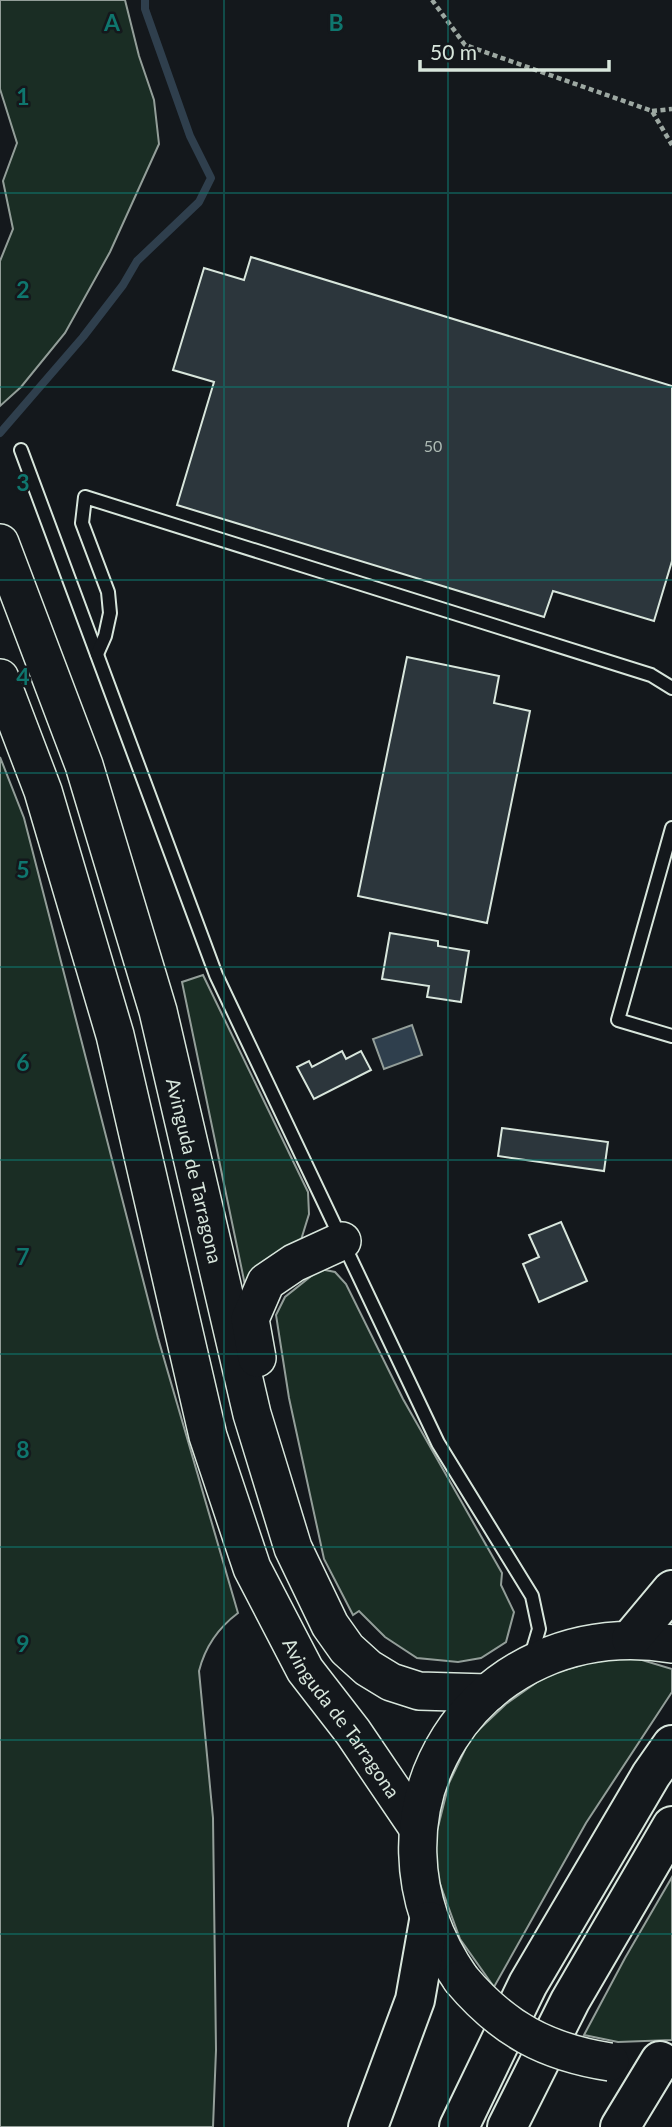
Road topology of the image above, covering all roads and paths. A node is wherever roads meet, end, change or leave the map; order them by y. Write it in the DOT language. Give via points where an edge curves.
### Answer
graph roads {
  1 [pos="432,0"];
  2 [pos="672,108"];
  3 [pos="652,111"];
  4 [pos="672,145"];
  5 [pos="21,450"];
  6 [pos="0,543"];
  7 [pos="97,654"];
  8 [pos="0,678"];
  9 [pos="672,688"];
  10 [pos="672,828"];
  11 [pos="672,1036"];
  12 [pos="342,1241"];
  13 [pos="293,1548"];
  14 [pos="672,1590"];
  15 [pos="631,1639"];
  16 [pos="672,1644"];
  17 [pos="529,1664"];
  18 [pos="488,1693"];
  19 [pos="672,1745"];
  20 [pos="672,1826"];
  21 [pos="418,1828"];
  22 [pos="429,1921"];
  23 [pos="666,2060"];
  24 [pos="368,2127"];
  25 [pos="459,2127"];
  26 [pos="508,2127"];
  27 [pos="620,2127"];
  1 -- 3 [label="path" via="465,46"];
  2 -- 3 [label="path"];
  3 -- 4 [label="path"];
  5 -- 7 [label="lane"];
  6 -- 13 [label="main road, Avinguda de Tarragona" via="84,765 158,1011 252,1414"];
  7 -- 9 [label="lane" via="110,613 108,592 82,523 85,497 651,675"];
  7 -- 12 [label="lane" via="216,975"];
  8 -- 21 [label="main road, Avinguda de Tarragona" via="43,791 115,1035 208,1436 252,1568 305,1670"];
  10 -- 11 [label="lane" via="618,1020"];
  12 -- 13 [label="main road" via="266,1282 250,1320"];
  12 -- 17 [label="lane" via="438,1443 533,1596 540,1629"];
  13 -- 18 [label="main road, Avinguda de Tarragona" via="330,1625 368,1668 419,1691"];
  14 -- 15 [label="highway"];
  15 -- 16 [label="main road"];
  15 -- 17 [label="main road" via="568,1648"];
  17 -- 18 [label="main road"];
  18 -- 21 [label="main road" via="461,1721 440,1754"];
  19 -- 25 [label="highway" via="528,1984"];
  20 -- 26 [label="highway" via="570,2001"];
  21 -- 22 [label="main road" via="419,1875"];
  22 -- 23 [label="main road, bridge" via="461,1979 491,2011 527,2036 567,2053 610,2062"];
  22 -- 24 [label="highway" via="415,2000"];
  23 -- 27 [label="highway"];
}
